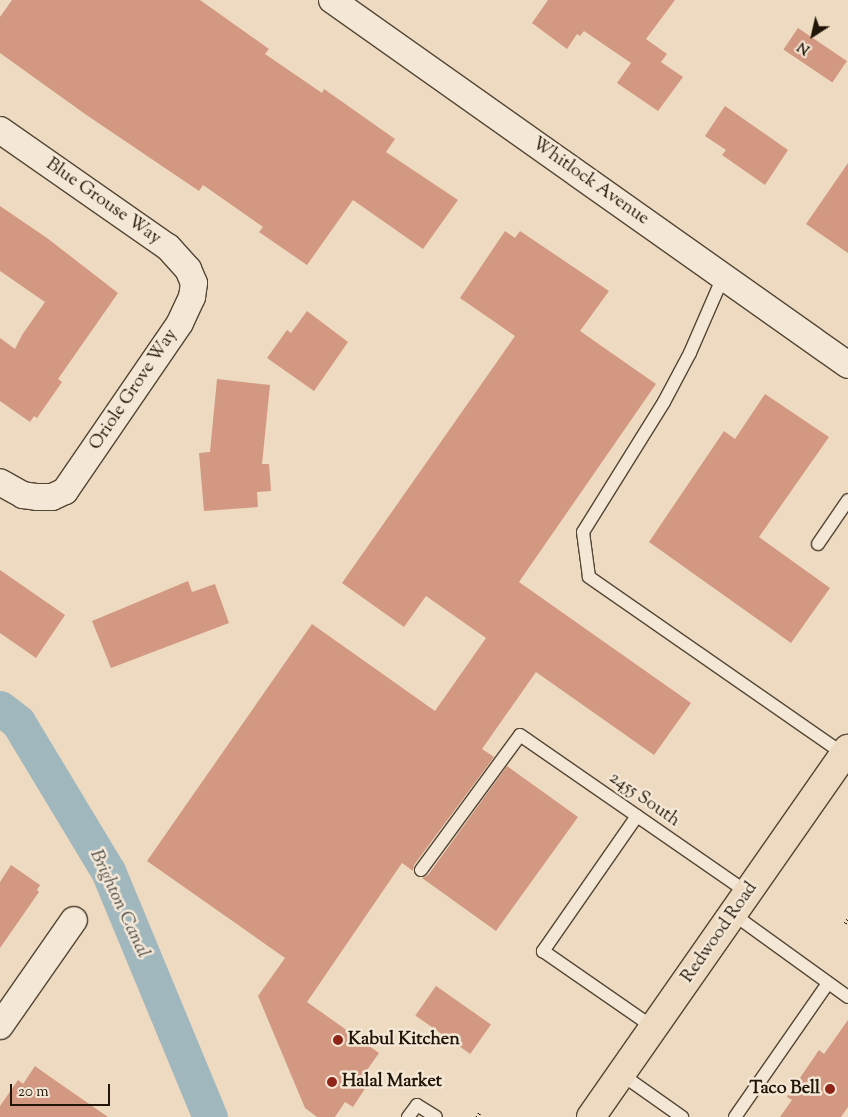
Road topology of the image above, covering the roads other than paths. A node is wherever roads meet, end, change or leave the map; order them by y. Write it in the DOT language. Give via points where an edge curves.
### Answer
graph roads {
  1 [pos="332,0"];
  2 [pos="0,130"];
  3 [pos="724,277"];
  4 [pos="194,283"];
  5 [pos="848,365"];
  6 [pos="0,482"];
  7 [pos="848,500"];
  8 [pos="818,544"];
  9 [pos="846,751"];
  10 [pos="637,816"];
  11 [pos="421,870"];
  12 [pos="740,903"];
  13 [pos="74,920"];
  14 [pos="828,983"];
  15 [pos="848,997"];
  16 [pos="0,1026"];
  17 [pos="654,1028"];
  18 [pos="621,1074"];
  19 [pos="408,1117"];
  20 [pos="436,1117"];
  21 [pos="591,1117"];
  22 [pos="682,1117"];
  23 [pos="735,1117"];
  1 -- 3 [label="street, Whitlock Avenue"];
  2 -- 4 [label="street, Blue Grouse Way" via="168,247 188,269"];
  3 -- 5 [label="street, Whitlock Avenue"];
  3 -- 9 [label="lane" via="664,402 583,532 589,577"];
  4 -- 6 [label="street, Oriole Grove Way" via="192,297 180,323 65,491 52,497 37,497"];
  7 -- 8 [label="lane"];
  9 -- 12 [label="main road, Redwood Road"];
  10 -- 11 [label="lane, 2455 South" via="520,735"];
  10 -- 12 [label="lane, 2455 South"];
  10 -- 17 [label="lane" via="543,951"];
  12 -- 14 [label="lane, 2455 South"];
  12 -- 17 [label="main road, Redwood Road"];
  13 -- 16 [label="street"];
  14 -- 15 [label="lane, 2455 South"];
  14 -- 23 [label="lane"];
  17 -- 18 [label="main road, Redwood Road"];
  18 -- 21 [label="main road, Redwood Road"];
  18 -- 22 [label="lane"];
  19 -- 20 [label="lane" via="417,1104"];
}
